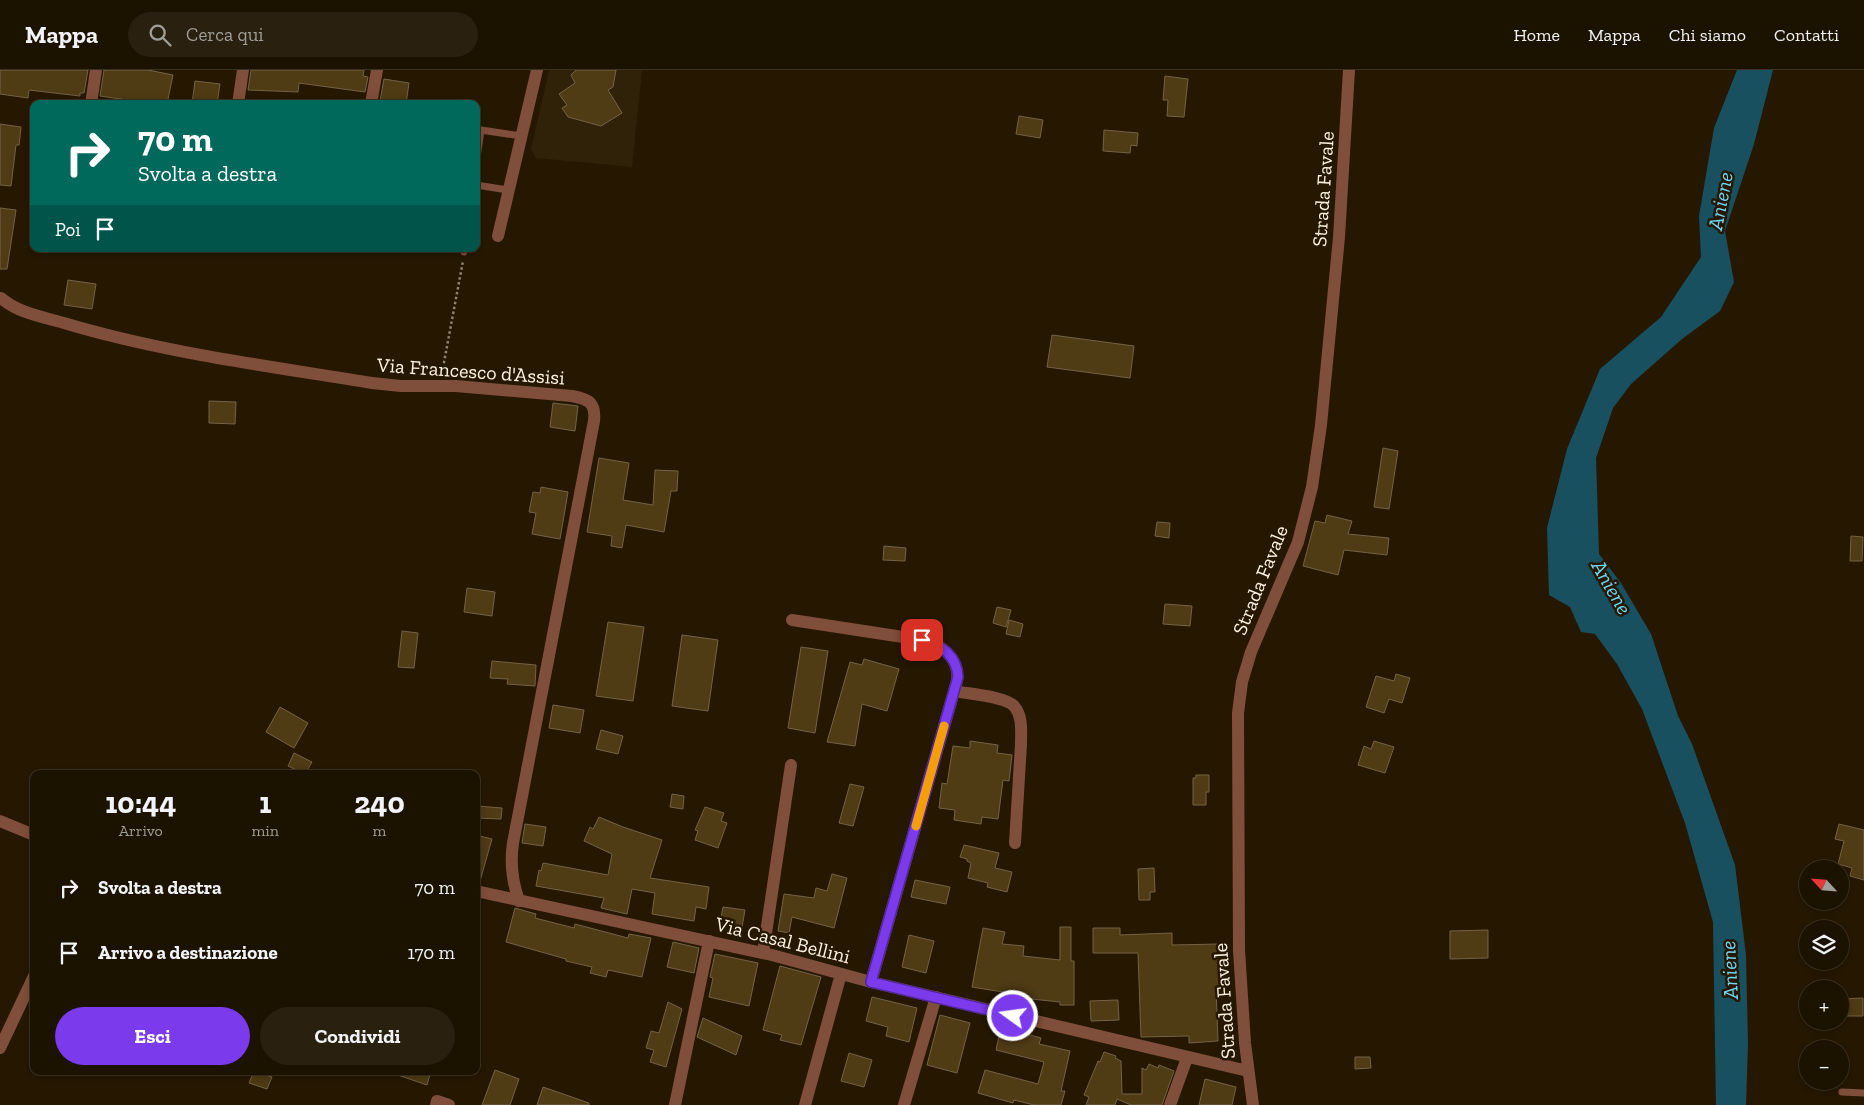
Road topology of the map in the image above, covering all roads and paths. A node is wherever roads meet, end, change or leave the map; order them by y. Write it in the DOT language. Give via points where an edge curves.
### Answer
graph roads {
  1 [pos="96,70"];
  2 [pos="243,70"];
  3 [pos="377,70"];
  4 [pos="536,70"];
  5 [pos="1349,70"];
  6 [pos="92,100"];
  7 [pos="239,100"];
  8 [pos="372,100"];
  9 [pos="521,136"];
  10 [pos="480,137"];
  11 [pos="480,186"];
  12 [pos="508,190"];
  13 [pos="498,236"];
  14 [pos="464,252"];
  15 [pos="0,301"];
  16 [pos="440,385"];
  17 [pos="792,620"];
  18 [pos="954,691"];
  19 [pos="791,765"];
  20 [pos="0,821"];
  21 [pos="30,833"];
  22 [pos="1015,843"];
  23 [pos="480,892"];
  24 [pos="516,900"];
  25 [pos="710,941"];
  26 [pos="763,953"];
  27 [pos="841,974"];
  28 [pos="871,982"];
  29 [pos="30,984"];
  30 [pos="936,997"];
  31 [pos="2,1040"];
  32 [pos="1187,1058"];
  33 [pos="1248,1072"];
  34 [pos="1842,1092"];
  35 [pos="1864,1093"];
  36 [pos="436,1105"];
  37 [pos="449,1105"];
  38 [pos="675,1105"];
  39 [pos="805,1105"];
  40 [pos="904,1105"];
  41 [pos="1170,1105"];
  42 [pos="1253,1105"];
  1 -- 6 [label="street"];
  2 -- 7 [label="street"];
  3 -- 8 [label="street"];
  4 -- 9 [label="street"];
  5 -- 33 [label="street, Strada Favale" via="1339,237 1312,487 1298,542 1251,652 1242,682 1238,713 1238,914"];
  9 -- 10 [label="lane" via="481,130"];
  9 -- 12 [label="street"];
  11 -- 12 [label="lane"];
  12 -- 13 [label="street"];
  14 -- 16 [label="path"];
  15 -- 16 [label="street, Via Francesco d'Assisi" via="132,342 377,384"];
  16 -- 24 [label="street, Via Francesco d'Assisi" via="572,396 588,401 595,411 513,843 511,859"];
  17 -- 18 [label="street" via="935,644 949,654 956,667 958,677"];
  18 -- 22 [label="street" via="1003,700 1013,704 1017,711 1021,744"];
  18 -- 28 [label="street"];
  19 -- 26 [label="street"];
  20 -- 21 [label="street"];
  23 -- 24 [label="street, Via Casal Bellini"];
  24 -- 25 [label="street, Via Casal Bellini"];
  25 -- 26 [label="street, Via Casal Bellini"];
  25 -- 38 [label="street"];
  26 -- 27 [label="street, Via Casal Bellini"];
  27 -- 28 [label="street, Via Casal Bellini"];
  27 -- 39 [label="street"];
  28 -- 30 [label="street, Via Casal Bellini"];
  29 -- 31 [label="street"];
  30 -- 32 [label="street, Via Casal Bellini"];
  30 -- 40 [label="street"];
  32 -- 33 [label="street, Via Casal Bellini"];
  32 -- 41 [label="street"];
  33 -- 42 [label="street, Strada Favale"];
  34 -- 35 [label="lane"];
  36 -- 37 [label="street" via="437,1101"];
}
